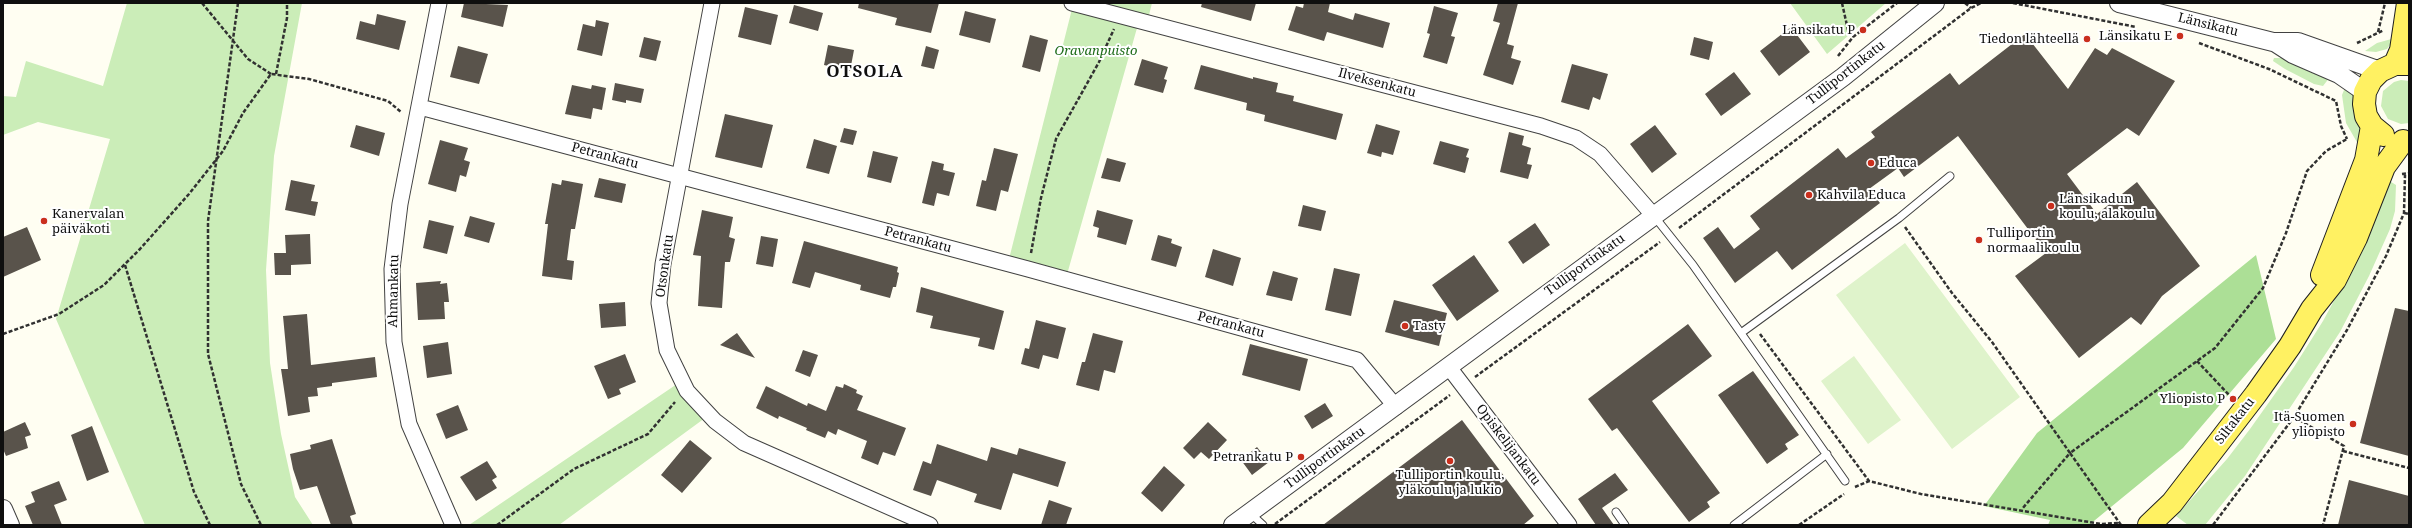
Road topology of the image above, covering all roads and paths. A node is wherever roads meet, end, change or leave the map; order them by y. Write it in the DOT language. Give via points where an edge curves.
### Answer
graph roads {
  1 [pos="202,3"];
  2 [pos="238,3"];
  3 [pos="287,3"];
  4 [pos="439,3"];
  5 [pos="712,3"];
  6 [pos="1072,3"];
  7 [pos="1842,3"];
  8 [pos="1897,3"];
  9 [pos="1935,3"];
  10 [pos="1965,3"];
  11 [pos="1981,3"];
  12 [pos="2013,3"];
  13 [pos="2118,3"];
  14 [pos="2385,3"];
  15 [pos="2408,3"];
  16 [pos="1970,8"];
  17 [pos="1120,16"];
  18 [pos="2142,29"];
  19 [pos="2378,32"];
  20 [pos="233,40"];
  21 [pos="2195,42"];
  22 [pos="2273,42"];
  23 [pos="2395,66"];
  24 [pos="271,74"];
  25 [pos="276,74"];
  26 [pos="2365,92"];
  27 [pos="418,114"];
  28 [pos="2372,126"];
  29 [pos="2347,139"];
  30 [pos="2406,141"];
  31 [pos="216,160"];
  32 [pos="2375,163"];
  33 [pos="2409,173"];
  34 [pos="2405,175"];
  35 [pos="681,176"];
  36 [pos="1950,176"];
  37 [pos="1659,210"];
  38 [pos="2404,213"];
  39 [pos="2409,214"];
  40 [pos="1899,218"];
  41 [pos="1680,227"];
  42 [pos="1685,233"];
  43 [pos="1669,235"];
  44 [pos="125,265"];
  45 [pos="1028,269"];
  46 [pos="1753,325"];
  47 [pos="1741,333"];
  48 [pos="3,334"];
  49 [pos="2197,361"];
  50 [pos="1448,366"];
  51 [pos="1463,386"];
  52 [pos="687,391"];
  53 [pos="2233,399"];
  54 [pos="1396,407"];
  55 [pos="2294,417"];
  56 [pos="2343,450"];
  57 [pos="2070,453"];
  58 [pos="1827,454"];
  59 [pos="2409,468"];
  60 [pos="1846,481"];
  61 [pos="1869,481"];
  62 [pos="3,509"];
  63 [pos="2022,509"];
  64 [pos="1616,512"];
  65 [pos="1250,513"];
  66 [pos="2118,523"];
  67 [pos="10,525"];
  68 [pos="210,525"];
  69 [pos="261,525"];
  70 [pos="453,525"];
  71 [pos="497,525"];
  72 [pos="930,525"];
  73 [pos="1233,525"];
  74 [pos="1262,525"];
  75 [pos="1273,525"];
  76 [pos="1569,525"];
  77 [pos="1625,525"];
  78 [pos="1734,525"];
  79 [pos="1799,525"];
  80 [pos="2121,525"];
  81 [pos="2149,525"];
  82 [pos="2213,525"];
  83 [pos="2323,525"];
  1 -- 20 [label="path"];
  2 -- 20 [label="path"];
  3 -- 25 [label="path" via="287,18"];
  4 -- 27 [label="street, Ahmankatu"];
  5 -- 35 [label="street, Otsonkatu"];
  6 -- 17 [label="street, Ilveksenkatu"];
  7 -- 8 [label="path" via="1848,30 1853,37"];
  9 -- 37 [label="street, Tulliportinkatu" via="1843,77"];
  10 -- 16 [label="path"];
  11 -- 16 [label="path"];
  12 -- 18 [label="path"];
  13 -- 22 [label="street, Länsikatu"];
  14 -- 19 [label="path"];
  15 -- 23 [label="main road" via="2401,50"];
  16 -- 41 [label="path"];
  17 -- 37 [label="street, Ilveksenkatu" via="1541,126 1576,138 1600,154"];
  17 -- 45 [label="path" via="1099,62 1056,139 1041,198"];
  20 -- 24 [label="path" via="248,59"];
  20 -- 31 [label="path"];
  21 -- 29 [label="path" via="2269,69 2336,100 2341,126"];
  22 -- 23 [label="street, Länsikatu" via="2298,42"];
  22 -- 26 [label="street, Länsikatu" via="2293,54 2339,74"];
  23 -- 26 [label="main road" via="2371,80"];
  24 -- 25 [label="path"];
  24 -- 31 [label="path" via="243,113"];
  25 -- 27 [label="path" via="309,79 388,101 403,114"];
  26 -- 28 [label="main road" via="2366,116"];
  27 -- 35 [label="street, Petrankatu"];
  27 -- 70 [label="street, Ahmankatu" via="400,204 392,269 394,342 409,424"];
  28 -- 30 [label="main road" via="2391,140"];
  28 -- 32 [label="main road, Siltakatu"];
  29 -- 32 [label="path"];
  29 -- 49 [label="path" via="2326,151 2307,170 2286,233 2263,288 2215,348"];
  30 -- 32 [label="main road, Siltakatu"];
  31 -- 44 [label="path"];
  31 -- 69 [label="path" via="208,221 208,354 241,484"];
  32 -- 34 [label="path"];
  32 -- 81 [label="main road, Siltakatu" via="2356,238 2335,280 2312,309 2290,346 2172,503"];
  33 -- 34 [label="path"];
  34 -- 38 [label="path"];
  35 -- 45 [label="street, Petrankatu"];
  35 -- 52 [label="street, Otsonkatu" via="663,264 659,303 667,350"];
  36 -- 40 [label="lane"];
  37 -- 41 [label="path"];
  37 -- 43 [label="lane"];
  37 -- 50 [label="street, Tulliportinkatu"];
  38 -- 39 [label="path"];
  38 -- 55 [label="path" via="2386,256 2360,306"];
  40 -- 46 [label="lane"];
  40 -- 57 [label="path" via="1952,293 1992,342"];
  41 -- 42 [label="path"];
  41 -- 43 [label="path"];
  43 -- 47 [label="lane"];
  43 -- 51 [label="path"];
  44 -- 48 [label="path" via="104,285 59,314"];
  44 -- 68 [label="path" via="194,492"];
  45 -- 54 [label="street, Petrankatu" via="1357,360"];
  46 -- 47 [label="lane"];
  46 -- 61 [label="path"];
  47 -- 58 [label="lane"];
  49 -- 53 [label="path"];
  49 -- 57 [label="path"];
  50 -- 51 [label="street, Opiskelijankatu"];
  50 -- 54 [label="street, Tulliportinkatu"];
  51 -- 75 [label="path"];
  51 -- 76 [label="street, Opiskelijankatu"];
  52 -- 71 [label="path" via="648,434 574,469"];
  52 -- 72 [label="street, Otsonkatu" via="715,421 744,443"];
  54 -- 65 [label="street, Tulliportinkatu"];
  55 -- 56 [label="path" via="2344,446"];
  55 -- 82 [label="path"];
  56 -- 59 [label="path"];
  56 -- 83 [label="path"];
  57 -- 63 [label="path"];
  57 -- 66 [label="path"];
  58 -- 60 [label="lane"];
  58 -- 78 [label="lane"];
  61 -- 63 [label="path" via="1921,494"];
  61 -- 79 [label="path" via="1851,489"];
  62 -- 67 [label="street"];
  63 -- 66 [label="path" via="2101,524"];
  64 -- 77 [label="lane"];
  65 -- 73 [label="street, Tulliportinkatu"];
  65 -- 74 [label="lane"];
  66 -- 80 [label="path"];
}
